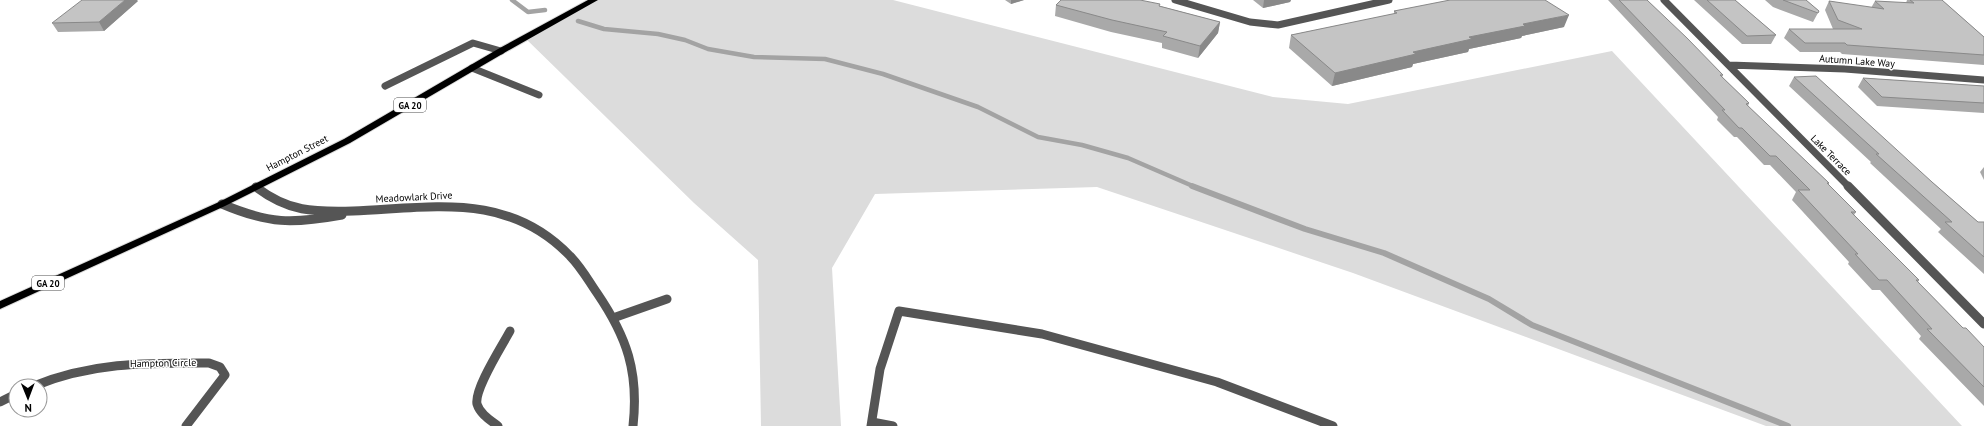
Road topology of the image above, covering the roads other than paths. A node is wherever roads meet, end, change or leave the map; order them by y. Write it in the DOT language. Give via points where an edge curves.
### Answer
graph roads {
  1 [pos="594,0"];
  2 [pos="1175,0"];
  3 [pos="1389,0"];
  4 [pos="1664,0"];
  5 [pos="501,51"];
  6 [pos="1729,66"];
  7 [pos="472,68"];
  8 [pos="1984,80"];
  9 [pos="385,86"];
  10 [pos="539,96"];
  11 [pos="256,187"];
  12 [pos="222,204"];
  13 [pos="361,211"];
  14 [pos="667,299"];
  15 [pos="0,305"];
  16 [pos="613,318"];
  17 [pos="1984,324"];
  18 [pos="510,331"];
  19 [pos="48,379"];
  20 [pos="872,424"];
  21 [pos="186,426"];
  22 [pos="498,426"];
  23 [pos="632,426"];
  24 [pos="893,426"];
  25 [pos="1333,426"];
  1 -- 5 [label="main road, Hampton Street / GA 20"];
  2 -- 3 [label="street" via="1250,22 1270,25 1288,24"];
  4 -- 6 [label="street, Lake Terrace"];
  5 -- 7 [label="main road, Hampton Street / GA 20"];
  5 -- 9 [label="street" via="473,43"];
  6 -- 8 [label="street, Autumn Lake Way" via="1845,69"];
  6 -- 17 [label="street, Lake Terrace"];
  7 -- 10 [label="street"];
  7 -- 11 [label="main road, Hampton Street / GA 20" via="347,141"];
  11 -- 12 [label="main road, Hampton Street / GA 20"];
  11 -- 13 [label="street, Meadowlark Drive" via="272,200 294,208"];
  12 -- 13 [label="street, Meadowlark Drive" via="255,218 280,223 314,220"];
  12 -- 15 [label="main road, Hampton Street / GA 20"];
  13 -- 16 [label="street, Meadowlark Drive" via="460,206 515,218 537,230 576,262"];
  14 -- 16 [label="street"];
  16 -- 23 [label="street, Meadowlark Drive" via="631,355 636,380 637,401"];
  18 -- 22 [label="street" via="477,392 475,402 481,412"];
  19 -- 21 [label="street, Hampton Circle" via="109,364 209,363 220,367 226,375"];
  20 -- 24 [label="street"];
  20 -- 25 [label="street" via="880,369 899,311 1042,334 1217,382"];
}
